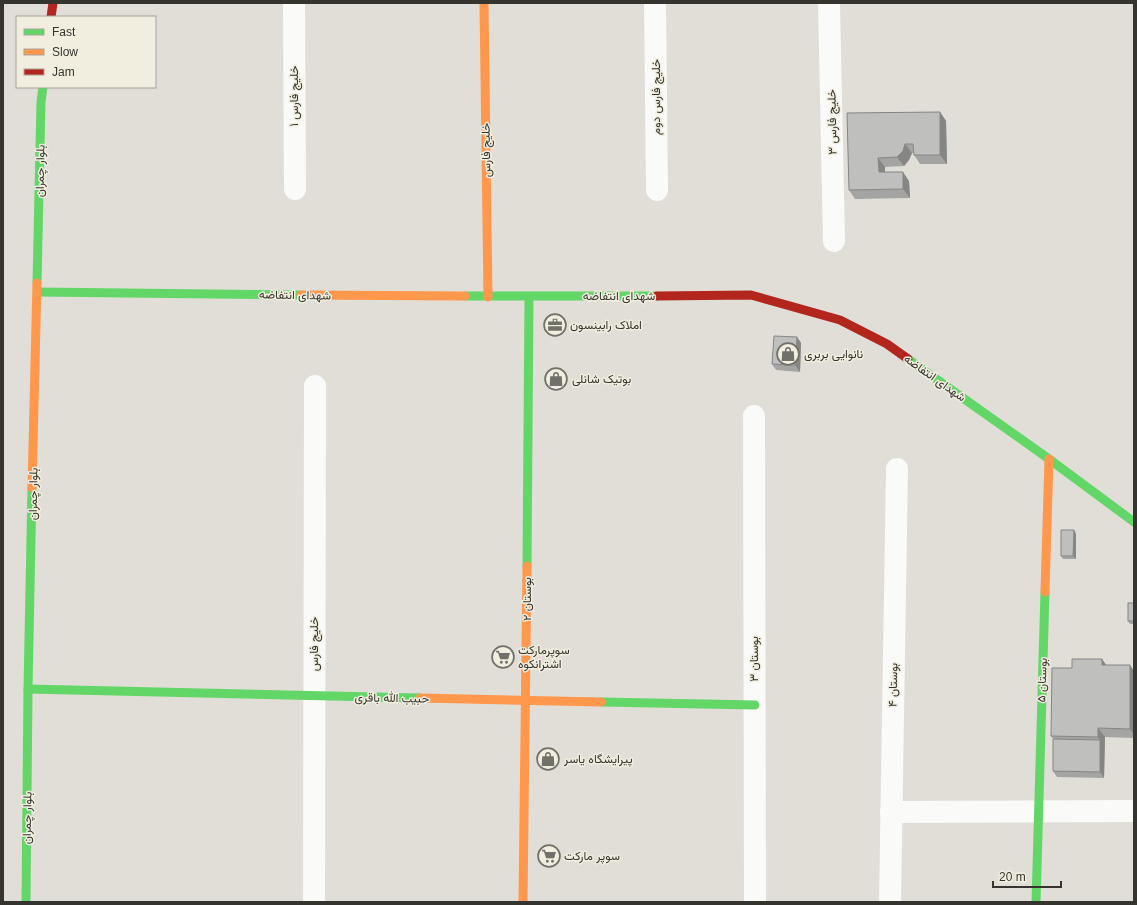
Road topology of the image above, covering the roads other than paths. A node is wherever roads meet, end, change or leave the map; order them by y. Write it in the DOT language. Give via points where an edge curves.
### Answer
graph roads {
  1 [pos="53,3"];
  2 [pos="294,3"];
  3 [pos="484,3"];
  4 [pos="656,3"];
  5 [pos="829,3"];
  6 [pos="51,16"];
  7 [pos="43,88"];
  8 [pos="295,189"];
  9 [pos="656,190"];
  10 [pos="834,241"];
  11 [pos="38,292"];
  12 [pos="488,297"];
  13 [pos="529,297"];
  14 [pos="315,386"];
  15 [pos="754,416"];
  16 [pos="1049,459"];
  17 [pos="897,469"];
  18 [pos="1134,522"];
  19 [pos="28,689"];
  20 [pos="314,696"];
  21 [pos="526,702"];
  22 [pos="755,705"];
  23 [pos="1038,811"];
  24 [pos="891,812"];
  25 [pos="1134,812"];
  26 [pos="26,902"];
  27 [pos="314,902"];
  28 [pos="522,902"];
  29 [pos="755,902"];
  30 [pos="890,902"];
  31 [pos="1036,902"];
  1 -- 6 [label="street"];
  2 -- 8 [label="street, خلیج فارس ۱"];
  3 -- 12 [label="street, خلیج فارس"];
  4 -- 9 [label="street, خلیج فارس دوم"];
  5 -- 10 [label="street, خلیج فارس ۳"];
  7 -- 11 [label="street, بلوار چمران"];
  11 -- 12 [label="street, شهدای انتفاضه"];
  11 -- 19 [label="street, بلوار چمران"];
  12 -- 13 [label="street, شهدای انتفاضه"];
  13 -- 16 [label="street, شهدای انتفاضه" via="751,295 840,320 887,344"];
  13 -- 21 [label="street, بوستان ۲"];
  14 -- 20 [label="street, خلیج فارس"];
  15 -- 22 [label="street, بوستان ۳"];
  16 -- 18 [label="street, شهدای انتفاضه"];
  16 -- 23 [label="street, بوستان ۵"];
  17 -- 24 [label="street, بوستان ۴"];
  19 -- 20 [label="street, حبیب الله باقری"];
  19 -- 26 [label="street, بلوار چمران"];
  20 -- 21 [label="street, حبیب الله باقری"];
  20 -- 27 [label="street, خلیج فارس"];
  21 -- 22 [label="street, حبیب الله باقری"];
  21 -- 28 [label="street, بوستان ۲"];
  22 -- 29 [label="street, بوستان ۳"];
  23 -- 24 [label="street"];
  23 -- 25 [label="street"];
  23 -- 31 [label="street, بوستان ۵"];
  24 -- 30 [label="street, بوستان ۴"];
}
